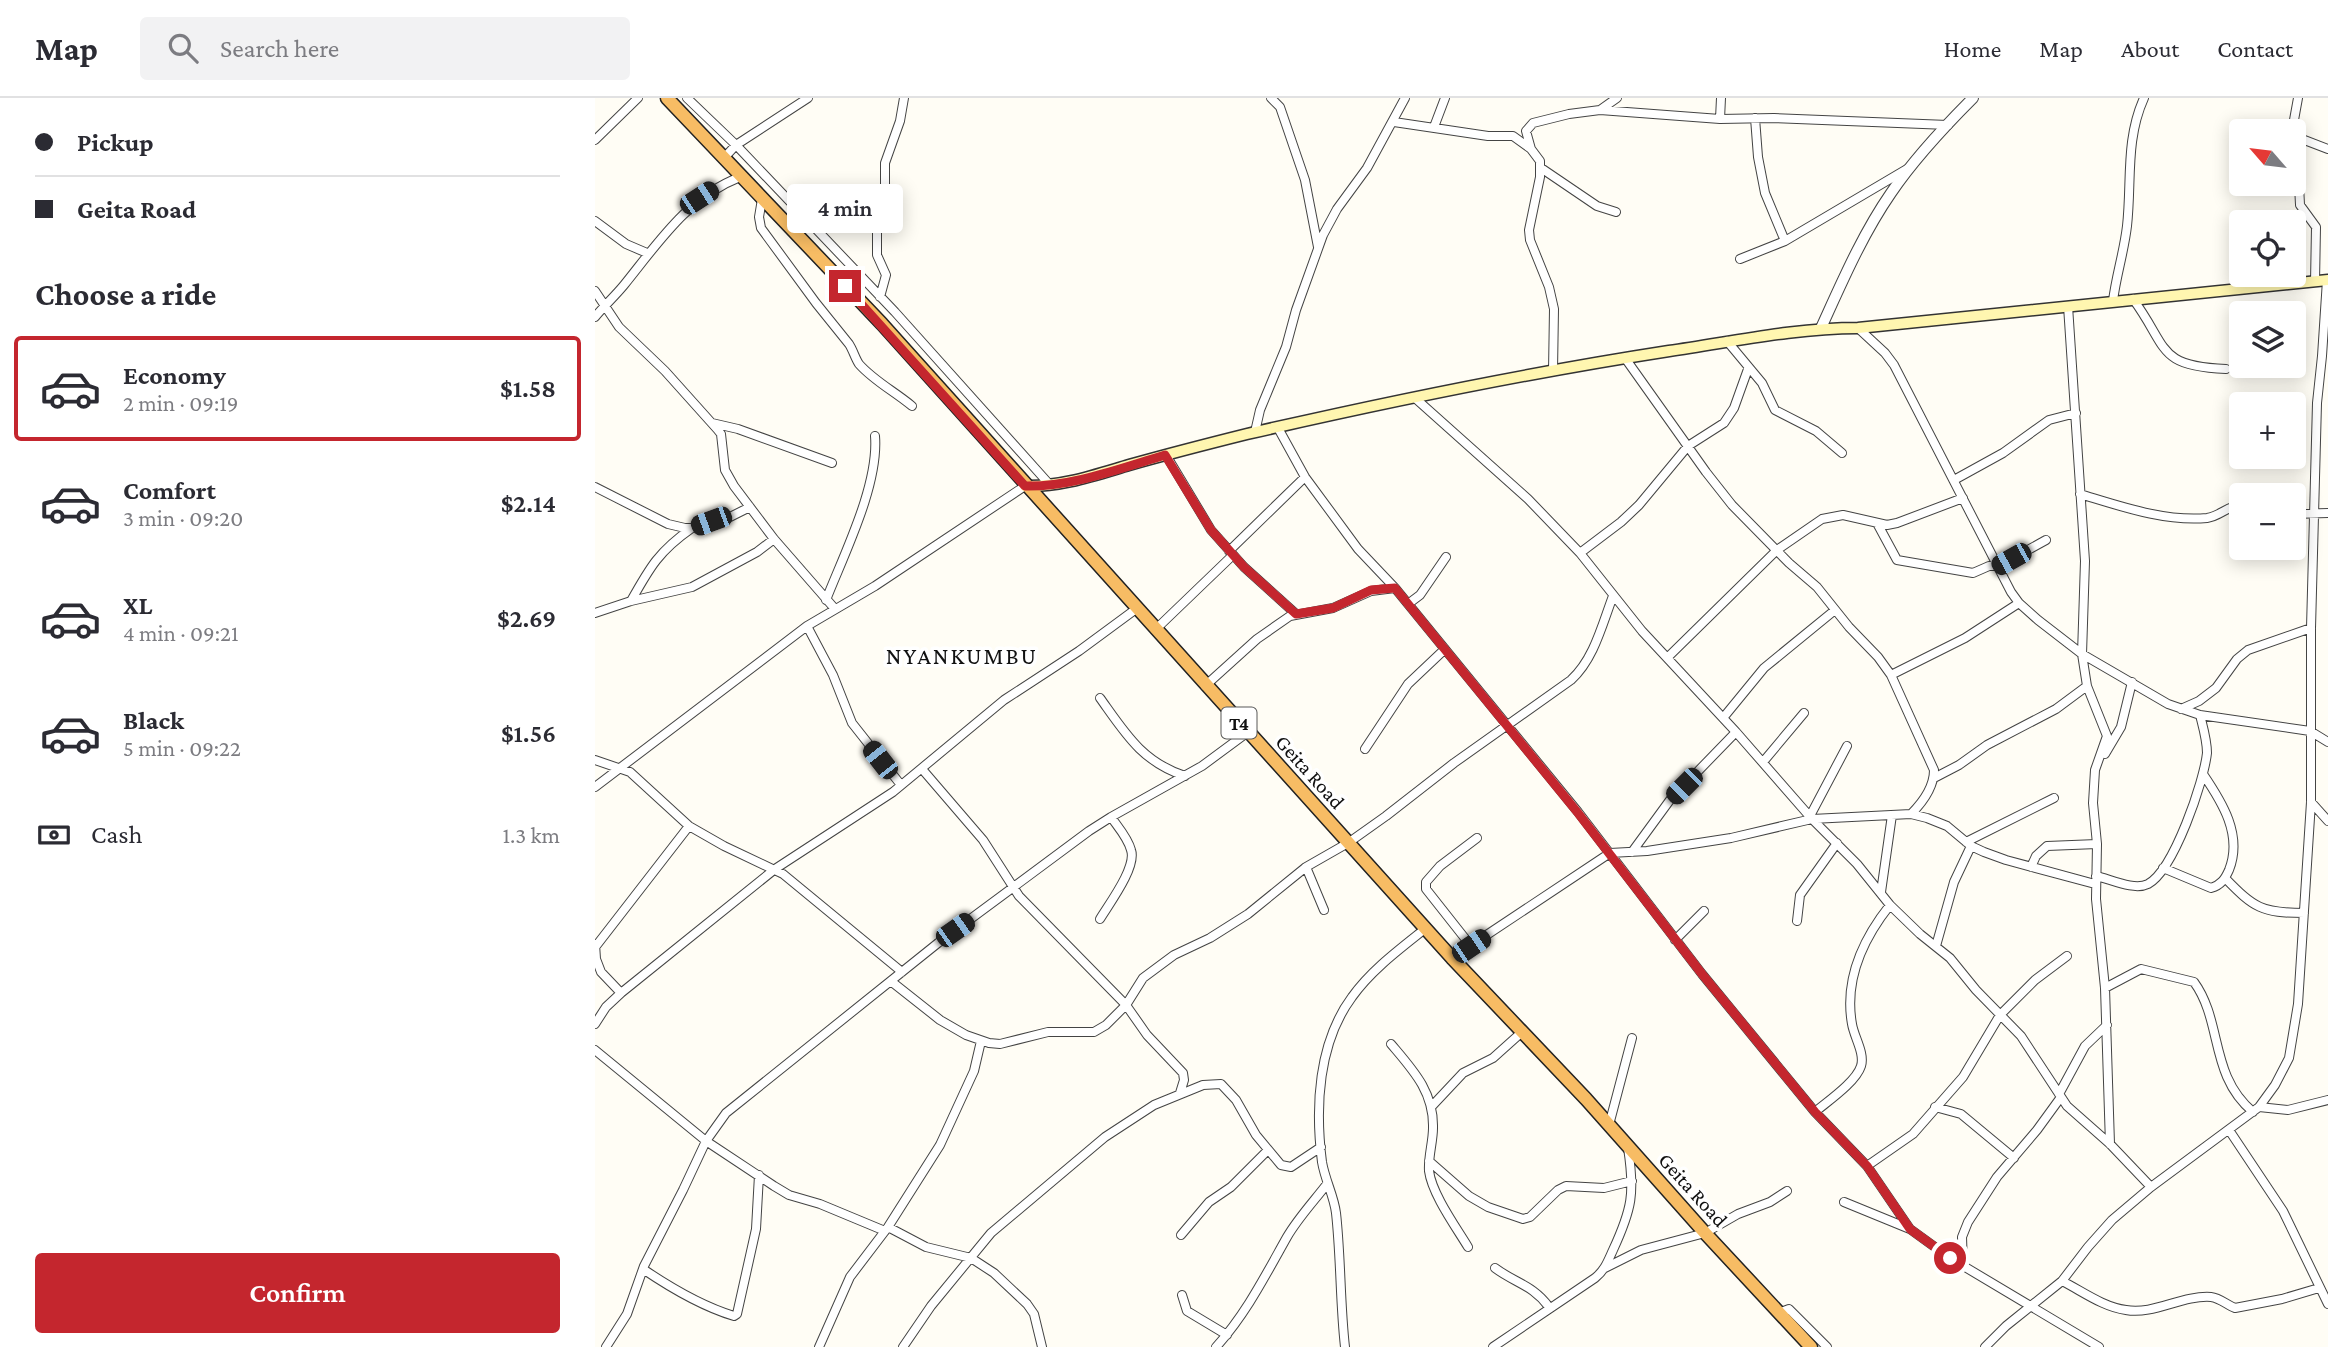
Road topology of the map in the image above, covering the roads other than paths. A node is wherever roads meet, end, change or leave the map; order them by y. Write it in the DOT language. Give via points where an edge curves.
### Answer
graph roads {
  1 [pos="638,98"];
  2 [pos="667,98"];
  3 [pos="687,98"];
  4 [pos="809,98"];
  5 [pos="904,98"];
  6 [pos="1272,98"];
  7 [pos="1405,98"];
  8 [pos="1445,98"];
  9 [pos="1617,98"];
  10 [pos="1721,98"];
  11 [pos="1973,98"];
  12 [pos="2144,98"];
  13 [pos="2298,98"];
  14 [pos="1600,110"];
  15 [pos="1755,118"];
  16 [pos="1720,119"];
  17 [pos="2294,119"];
  18 [pos="1394,122"];
  19 [pos="1948,125"];
  20 [pos="1434,127"];
  21 [pos="595,140"];
  22 [pos="2307,141"];
  23 [pos="736,145"];
  24 [pos="1531,149"];
  25 [pos="2328,149"];
  26 [pos="723,159"];
  27 [pos="1913,165"];
  28 [pos="1541,168"];
  29 [pos="740,177"];
  30 [pos="2300,196"];
  31 [pos="762,199"];
  32 [pos="1616,212"];
  33 [pos="595,221"];
  34 [pos="1785,241"];
  35 [pos="1318,248"];
  36 [pos="647,254"];
  37 [pos="1740,259"];
  38 [pos="2323,281"];
  39 [pos="595,290"];
  40 [pos="880,297"];
  41 [pos="2133,299"];
  42 [pos="2113,301"];
  43 [pos="605,305"];
  44 [pos="2069,306"];
  45 [pos="595,317"];
  46 [pos="1821,328"];
  47 [pos="1858,328"];
  48 [pos="1727,341"];
  49 [pos="1625,358"];
  50 [pos="1748,369"];
  51 [pos="2226,369"];
  52 [pos="1553,371"];
  53 [pos="1415,398"];
  54 [pos="912,406"];
  55 [pos="2076,413"];
  56 [pos="712,423"];
  57 [pos="1278,428"];
  58 [pos="1255,432"];
  59 [pos="875,436"];
  60 [pos="1688,446"];
  61 [pos="1842,453"];
  62 [pos="1165,455"];
  63 [pos="832,463"];
  64 [pos="1305,477"];
  65 [pos="1954,480"];
  66 [pos="1050,485"];
  67 [pos="1025,486"];
  68 [pos="595,487"];
  69 [pos="2080,495"];
  70 [pos="1963,498"];
  71 [pos="750,507"];
  72 [pos="2229,508"];
  73 [pos="2328,513"];
  74 [pos="2306,514"];
  75 [pos="2315,514"];
  76 [pos="1877,523"];
  77 [pos="692,528"];
  78 [pos="774,540"];
  79 [pos="2046,540"];
  80 [pos="1777,550"];
  81 [pos="1231,553"];
  82 [pos="1580,553"];
  83 [pos="1446,557"];
  84 [pos="1999,566"];
  85 [pos="1395,588"];
  86 [pos="1613,596"];
  87 [pos="826,600"];
  88 [pos="631,601"];
  89 [pos="2019,603"];
  90 [pos="1408,604"];
  91 [pos="835,609"];
  92 [pos="1136,609"];
  93 [pos="1835,610"];
  94 [pos="595,613"];
  95 [pos="1296,614"];
  96 [pos="807,625"];
  97 [pos="2311,628"];
  98 [pos="1156,630"];
  99 [pos="1445,649"];
  100 [pos="2081,654"];
  101 [pos="1667,657"];
  102 [pos="1891,676"];
  103 [pos="2132,682"];
  104 [pos="1205,686"];
  105 [pos="2087,686"];
  106 [pos="1100,698"];
  107 [pos="2181,709"];
  108 [pos="1804,713"];
  109 [pos="2200,715"];
  110 [pos="1723,718"];
  111 [pos="1507,726"];
  112 [pos="2310,731"];
  113 [pos="1248,732"];
  114 [pos="1736,732"];
  115 [pos="2328,741"];
  116 [pos="1847,746"];
  117 [pos="1364,749"];
  118 [pos="2100,758"];
  119 [pos="595,760"];
  120 [pos="1763,762"];
  121 [pos="620,769"];
  122 [pos="922,769"];
  123 [pos="2203,774"];
  124 [pos="1185,776"];
  125 [pos="1934,778"];
  126 [pos="901,785"];
  127 [pos="595,787"];
  128 [pos="2054,798"];
  129 [pos="2311,802"];
  130 [pos="1911,814"];
  131 [pos="1892,815"];
  132 [pos="1111,817"];
  133 [pos="1811,818"];
  134 [pos="2328,821"];
  135 [pos="689,826"];
  136 [pos="1478,838"];
  137 [pos="1348,842"];
  138 [pos="1837,843"];
  139 [pos="1969,844"];
  140 [pos="2097,844"];
  141 [pos="1632,852"];
  142 [pos="1609,853"];
  143 [pos="2032,866"];
  144 [pos="1306,867"];
  145 [pos="2163,868"];
  146 [pos="775,869"];
  147 [pos="2225,878"];
  148 [pos="2095,880"];
  149 [pos="1013,889"];
  150 [pos="1881,892"];
  151 [pos="1891,905"];
  152 [pos="1324,910"];
  153 [pos="1704,911"];
  154 [pos="2304,913"];
  155 [pos="1100,919"];
  156 [pos="1797,920"];
  157 [pos="1426,928"];
  158 [pos="1675,940"];
  159 [pos="596,945"];
  160 [pos="1471,946"];
  161 [pos="1936,946"];
  162 [pos="2067,956"];
  163 [pos="1452,958"];
  164 [pos="902,972"];
  165 [pos="892,982"];
  166 [pos="2105,988"];
  167 [pos="621,993"];
  168 [pos="1126,1005"];
  169 [pos="2000,1015"];
  170 [pos="595,1024"];
  171 [pos="2106,1025"];
  172 [pos="1522,1032"];
  173 [pos="1632,1038"];
  174 [pos="981,1041"];
  175 [pos="1391,1044"];
  176 [pos="595,1050"];
  177 [pos="1180,1093"];
  178 [pos="2060,1096"];
  179 [pos="2328,1100"];
  180 [pos="1432,1106"];
  181 [pos="1935,1107"];
  182 [pos="2256,1109"];
  183 [pos="1815,1112"];
  184 [pos="1609,1125"];
  185 [pos="2229,1130"];
  186 [pos="706,1141"];
  187 [pos="2110,1144"];
  188 [pos="1628,1145"];
  189 [pos="1321,1147"];
  190 [pos="1268,1150"];
  191 [pos="2014,1158"];
  192 [pos="1429,1161"];
  193 [pos="1867,1166"];
  194 [pos="759,1175"];
  195 [pos="1632,1181"];
  196 [pos="1327,1184"];
  197 [pos="2151,1187"];
  198 [pos="1787,1191"];
  199 [pos="1844,1202"];
  200 [pos="887,1229"];
  201 [pos="1910,1229"];
  202 [pos="1705,1233"];
  203 [pos="1181,1235"];
  204 [pos="1468,1247"];
  205 [pos="971,1258"];
  206 [pos="1963,1266"];
  207 [pos="1495,1268"];
  208 [pos="1605,1268"];
  209 [pos="643,1269"];
  210 [pos="2062,1281"];
  211 [pos="2319,1288"];
  212 [pos="1182,1295"];
  213 [pos="2328,1304"];
  214 [pos="2031,1306"];
  215 [pos="1549,1307"];
  216 [pos="1781,1312"];
  217 [pos="1227,1335"];
  218 [pos="607,1347"];
  219 [pos="819,1347"];
  220 [pos="903,1347"];
  221 [pos="1042,1347"];
  222 [pos="1216,1347"];
  223 [pos="1345,1347"];
  224 [pos="1493,1347"];
  225 [pos="1811,1347"];
  226 [pos="1827,1347"];
  227 [pos="1985,1347"];
  228 [pos="2099,1347"];
  1 -- 21 [label="street"];
  2 -- 26 [label="highway, Geita Road / T4"];
  3 -- 23 [label="street"];
  4 -- 23 [label="street"];
  5 -- 40 [label="street" via="884,175 876,244 887,275"];
  6 -- 35 [label="street" via="1280,107 1305,180"];
  7 -- 18 [label="street"];
  8 -- 20 [label="street"];
  9 -- 14 [label="street"];
  10 -- 16 [label="street"];
  11 -- 19 [label="street"];
  12 -- 42 [label="street" via="2132,135 2126,229"];
  13 -- 17 [label="street"];
  14 -- 16 [label="street"];
  14 -- 24 [label="street" via="1533,123 1526,131"];
  15 -- 16 [label="street"];
  15 -- 19 [label="street"];
  15 -- 34 [label="street" via="1765,193"];
  18 -- 20 [label="street"];
  18 -- 35 [label="street" via="1329,222"];
  19 -- 27 [label="street"];
  20 -- 24 [label="street" via="1513,136"];
  22 -- 25 [label="street"];
  23 -- 26 [label="street"];
  23 -- 40 [label="street"];
  24 -- 28 [label="street"];
  26 -- 29 [label="highway, Geita Road / T4"];
  27 -- 34 [label="street"];
  27 -- 46 [label="street" via="1860,244"];
  28 -- 32 [label="street" via="1597,206"];
  28 -- 52 [label="street" via="1529,230 1554,309"];
  29 -- 31 [label="highway, Geita Road / T4"];
  29 -- 36 [label="street" via="699,198"];
  30 -- 38 [label="street" via="2303,212 2316,227"];
  31 -- 54 [label="street" via="761,228 774,248 849,344 857,361 872,378"];
  31 -- 67 [label="highway, Geita Road / T4" via="882,324"];
  33 -- 36 [label="street"];
  34 -- 37 [label="street"];
  35 -- 58 [label="street"];
  36 -- 43 [label="street"];
  38 -- 41 [label="main road"];
  38 -- 75 [label="street"];
  39 -- 43 [label="street"];
  40 -- 66 [label="street"];
  41 -- 42 [label="main road"];
  41 -- 51 [label="street" via="2169,356 2187,365"];
  42 -- 44 [label="main road"];
  43 -- 45 [label="street"];
  43 -- 56 [label="street" via="619,327"];
  44 -- 47 [label="main road"];
  44 -- 55 [label="street"];
  46 -- 47 [label="main road"];
  46 -- 48 [label="main road"];
  47 -- 65 [label="street" via="1893,365"];
  48 -- 49 [label="main road"];
  48 -- 50 [label="street"];
  49 -- 52 [label="main road"];
  49 -- 60 [label="street"];
  50 -- 60 [label="street" via="1724,423"];
  50 -- 61 [label="street" via="1762,383 1775,410 1816,431"];
  52 -- 53 [label="main road"];
  53 -- 57 [label="main road"];
  53 -- 82 [label="street" via="1528,499"];
  55 -- 65 [label="street" via="2049,420"];
  55 -- 69 [label="street"];
  56 -- 63 [label="street"];
  56 -- 71 [label="street" via="721,435 728,477"];
  57 -- 58 [label="main road"];
  57 -- 64 [label="street"];
  58 -- 62 [label="main road"];
  59 -- 87 [label="street" via="874,467"];
  60 -- 80 [label="street" via="1732,505"];
  60 -- 82 [label="street" via="1639,505"];
  62 -- 66 [label="main road"];
  62 -- 81 [label="street" via="1211,530"];
  64 -- 81 [label="street"];
  64 -- 85 [label="street"];
  65 -- 70 [label="street"];
  66 -- 67 [label="main road"];
  67 -- 91 [label="street"];
  67 -- 92 [label="highway, Geita Road / T4"];
  68 -- 77 [label="street" via="668,524"];
  69 -- 72 [label="street" via="2187,518 2214,517"];
  69 -- 100 [label="street" via="2086,584"];
  70 -- 76 [label="street" via="1897,523"];
  70 -- 84 [label="street"];
  71 -- 77 [label="street"];
  71 -- 78 [label="street"];
  73 -- 75 [label="street"];
  74 -- 75 [label="street"];
  75 -- 97 [label="street"];
  76 -- 80 [label="street" via="1843,515 1830,517"];
  76 -- 84 [label="street" via="1900,562 1963,573"];
  77 -- 88 [label="street" via="658,556"];
  78 -- 87 [label="street"];
  78 -- 88 [label="street" via="692,587"];
  79 -- 84 [label="street"];
  80 -- 93 [label="street"];
  80 -- 101 [label="street"];
  81 -- 95 [label="street"];
  81 -- 98 [label="street"];
  82 -- 86 [label="street"];
  83 -- 90 [label="street" via="1420,595"];
  84 -- 89 [label="street"];
  85 -- 90 [label="street"];
  85 -- 95 [label="street" via="1371,590 1333,608"];
  86 -- 101 [label="street"];
  86 -- 111 [label="street" via="1581,670"];
  87 -- 91 [label="street"];
  88 -- 94 [label="street"];
  89 -- 100 [label="street"];
  89 -- 102 [label="street" via="1965,638"];
  90 -- 99 [label="street"];
  91 -- 96 [label="street"];
  92 -- 98 [label="highway, Geita Road / T4"];
  92 -- 122 [label="street" via="1005,700"];
  93 -- 102 [label="street"];
  93 -- 110 [label="street" via="1764,668"];
  95 -- 104 [label="street" via="1269,630"];
  96 -- 121 [label="street"];
  96 -- 126 [label="street" via="852,723"];
  97 -- 107 [label="street" via="2248,650 2216,688"];
  97 -- 112 [label="street"];
  98 -- 104 [label="highway, Geita Road / T4"];
  99 -- 111 [label="street"];
  99 -- 117 [label="street" via="1408,684"];
  100 -- 103 [label="street"];
  100 -- 105 [label="street"];
  101 -- 110 [label="street"];
  102 -- 125 [label="street" via="1921,738"];
  103 -- 107 [label="street"];
  103 -- 118 [label="street" via="2121,727"];
  104 -- 113 [label="highway, Geita Road / T4"];
  105 -- 118 [label="street" via="2107,736"];
  105 -- 125 [label="street" via="2056,709"];
  106 -- 124 [label="street" via="1138,749 1164,769"];
  107 -- 109 [label="street"];
  108 -- 120 [label="street"];
  109 -- 112 [label="street"];
  109 -- 123 [label="street" via="2207,751"];
  110 -- 114 [label="street"];
  111 -- 137 [label="street"];
  111 -- 142 [label="street"];
  112 -- 115 [label="street"];
  112 -- 129 [label="street"];
  113 -- 124 [label="street"];
  113 -- 137 [label="highway, Geita Road / T4"];
  114 -- 120 [label="street"];
  114 -- 141 [label="street" via="1670,800"];
  116 -- 133 [label="street"];
  118 -- 140 [label="street" via="2093,803"];
  119 -- 121 [label="street"];
  120 -- 133 [label="street"];
  121 -- 127 [label="street"];
  121 -- 135 [label="street" via="637,778"];
  122 -- 126 [label="street"];
  122 -- 149 [label="street" via="983,840"];
  123 -- 145 [label="street" via="2187,821"];
  123 -- 147 [label="street" via="2223,806 2232,832 2232,858"];
  124 -- 132 [label="street"];
  125 -- 130 [label="street"];
  126 -- 146 [label="street"];
  128 -- 139 [label="street"];
  129 -- 134 [label="street"];
  129 -- 154 [label="street"];
  130 -- 131 [label="street"];
  130 -- 139 [label="street" via="1947,826"];
  131 -- 133 [label="street"];
  131 -- 150 [label="street"];
  132 -- 149 [label="street"];
  132 -- 155 [label="street" via="1133,856"];
  133 -- 138 [label="street"];
  133 -- 141 [label="street" via="1731,838"];
  135 -- 146 [label="street"];
  135 -- 159 [label="street"];
  136 -- 160 [label="street" via="1426,882 1426,889"];
  137 -- 144 [label="street"];
  137 -- 157 [label="highway, Geita Road / T4"];
  138 -- 150 [label="street"];
  138 -- 156 [label="street" via="1800,895"];
  139 -- 143 [label="street"];
  139 -- 161 [label="street"];
  140 -- 143 [label="street" via="2046,846"];
  140 -- 148 [label="street"];
  141 -- 142 [label="street"];
  142 -- 158 [label="street"];
  142 -- 160 [label="street"];
  143 -- 148 [label="street"];
  144 -- 152 [label="street"];
  144 -- 168 [label="street" via="1248,914 1154,970 1134,989"];
  145 -- 147 [label="street" via="2211,888"];
  145 -- 148 [label="street" via="2146,885"];
  146 -- 164 [label="street"];
  146 -- 167 [label="street"];
  147 -- 154 [label="street" via="2263,910"];
  148 -- 166 [label="street"];
  149 -- 164 [label="street"];
  149 -- 168 [label="street"];
  150 -- 151 [label="street"];
  151 -- 161 [label="street"];
  151 -- 183 [label="street" via="1868,935 1853,973 1851,1014 1861,1066"];
  153 -- 158 [label="street"];
  154 -- 182 [label="street" via="2291,1048 2275,1085"];
  157 -- 163 [label="highway, Geita Road / T4"];
  157 -- 189 [label="street" via="1358,989 1339,1020 1322,1073"];
  158 -- 183 [label="street"];
  159 -- 167 [label="street" via="601,972"];
  160 -- 163 [label="street"];
  161 -- 169 [label="street"];
  162 -- 169 [label="street" via="2035,979"];
  163 -- 172 [label="highway, Geita Road / T4"];
  164 -- 165 [label="street"];
  165 -- 174 [label="street" via="940,1020"];
  165 -- 186 [label="street" via="738,1102"];
  166 -- 171 [label="street"];
  166 -- 182 [label="street" via="2141,969 2191,980 2205,1003 2229,1084 2244,1104"];
  167 -- 170 [label="street"];
  168 -- 174 [label="street" via="1094,1032 1048,1032 1000,1044"];
  168 -- 177 [label="street" via="1184,1075"];
  169 -- 178 [label="street" via="2031,1048"];
  169 -- 181 [label="street" via="1963,1077"];
  171 -- 178 [label="street" via="2085,1046"];
  171 -- 187 [label="street"];
  172 -- 180 [label="street" via="1493,1058 1463,1073"];
  172 -- 184 [label="highway, Geita Road / T4"];
  173 -- 184 [label="street"];
  174 -- 200 [label="street" via="974,1072 940,1145"];
  175 -- 180 [label="street" via="1426,1088"];
  176 -- 186 [label="street"];
  177 -- 190 [label="street" via="1221,1084"];
  177 -- 205 [label="street" via="1105,1137 991,1233"];
  178 -- 187 [label="street"];
  178 -- 191 [label="street"];
  179 -- 182 [label="street" via="2288,1110"];
  180 -- 192 [label="street"];
  181 -- 191 [label="street" via="1961,1114"];
  181 -- 193 [label="street" via="1913,1134"];
  182 -- 185 [label="street"];
  183 -- 193 [label="street"];
  184 -- 188 [label="highway, Geita Road / T4"];
  185 -- 197 [label="street"];
  185 -- 211 [label="street" via="2283,1211"];
  186 -- 194 [label="street"];
  186 -- 209 [label="street"];
  187 -- 197 [label="street"];
  188 -- 195 [label="street"];
  188 -- 202 [label="highway, Geita Road / T4"];
  189 -- 190 [label="street" via="1291,1167 1281,1165"];
  189 -- 196 [label="street"];
  190 -- 203 [label="street" via="1209,1202"];
  191 -- 206 [label="street" via="1964,1228"];
  192 -- 195 [label="street" via="1487,1208 1523,1219 1566,1186 1604,1188"];
  192 -- 204 [label="street" via="1434,1185"];
  193 -- 201 [label="street"];
  194 -- 200 [label="street" via="789,1195"];
  194 -- 209 [label="street" via="756,1229 737,1314 690,1298"];
  195 -- 208 [label="street" via="1630,1212"];
  196 -- 217 [label="street" via="1288,1235"];
  196 -- 223 [label="street" via="1335,1210"];
  197 -- 210 [label="street" via="2101,1231"];
  198 -- 202 [label="street"];
  199 -- 201 [label="street"];
  200 -- 205 [label="street" via="926,1247"];
  200 -- 219 [label="street" via="850,1277"];
  201 -- 206 [label="street"];
  202 -- 208 [label="street" via="1650,1247"];
  202 -- 216 [label="highway, Geita Road / T4"];
  205 -- 220 [label="street"];
  205 -- 221 [label="street" via="1027,1304 1039,1327"];
  206 -- 214 [label="street"];
  207 -- 215 [label="street" via="1535,1289"];
  208 -- 215 [label="street"];
  209 -- 218 [label="street" via="627,1314"];
  210 -- 211 [label="street" via="2128,1311 2210,1297 2235,1308"];
  210 -- 214 [label="street"];
  211 -- 213 [label="street"];
  212 -- 217 [label="street" via="1187,1311"];
  214 -- 227 [label="street"];
  214 -- 228 [label="street"];
  215 -- 224 [label="street"];
  216 -- 225 [label="highway, Geita Road / T4"];
  216 -- 226 [label="street" via="1789,1308"];
  217 -- 222 [label="street"];
}
